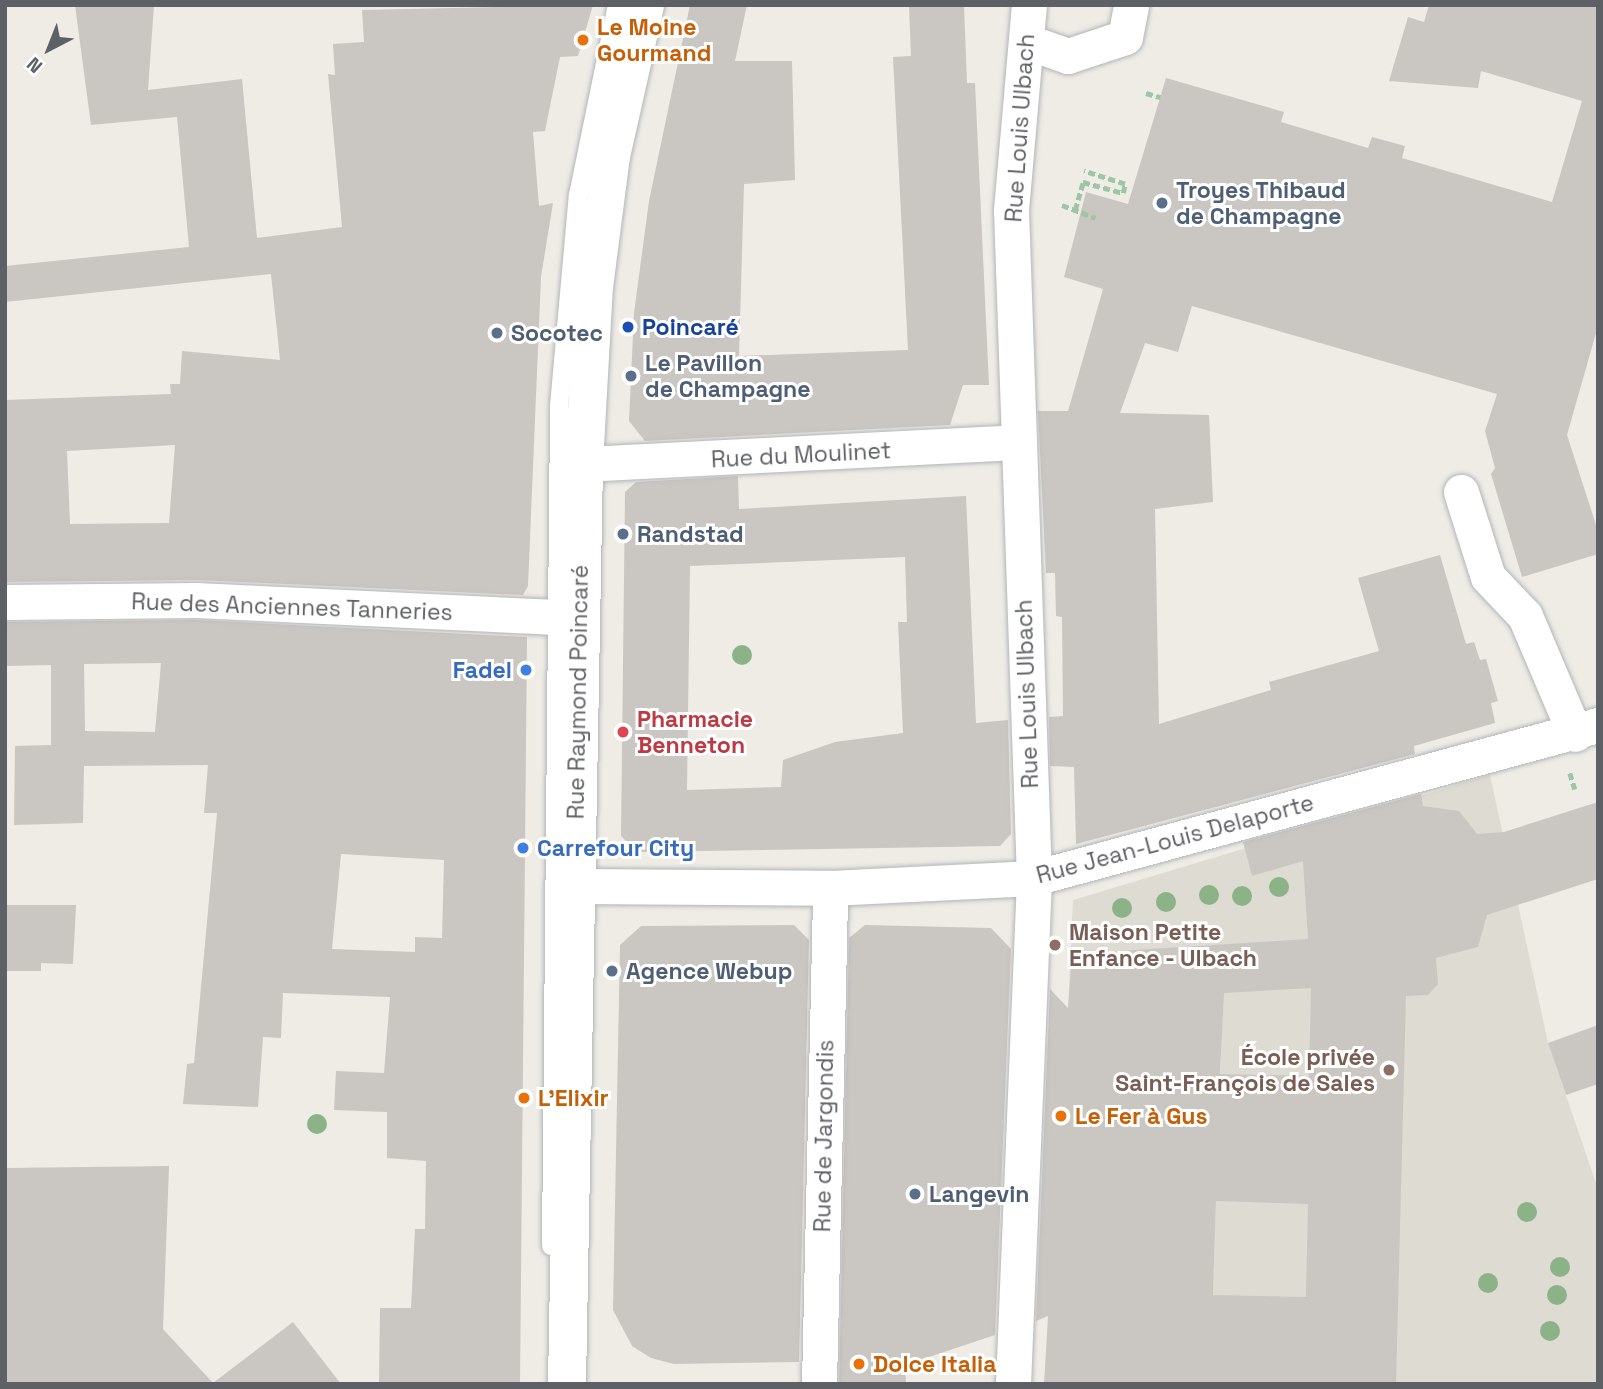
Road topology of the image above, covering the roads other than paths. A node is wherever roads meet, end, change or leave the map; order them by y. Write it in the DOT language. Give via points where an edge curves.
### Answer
graph roads {
  1 [pos="617,5"];
  2 [pos="645,5"];
  3 [pos="1029,5"];
  4 [pos="1131,5"];
  5 [pos="1028,43"];
  6 [pos="1018,442"];
  7 [pos="584,464"];
  8 [pos="1461,492"];
  9 [pos="5,602"];
  10 [pos="567,618"];
  11 [pos="1586,730"];
  12 [pos="1034,878"];
  13 [pos="574,886"];
  14 [pos="830,888"];
  15 [pos="550,1384"];
  16 [pos="567,1384"];
  17 [pos="819,1384"];
  18 [pos="1013,1384"];
  1 -- 10 [label="lane, Rue Raymond Poincaré" via="588,131 569,277 559,407"];
  2 -- 7 [label="street, Rue Raymond Poincaré" via="611,156 594,288"];
  3 -- 5 [label="street, Rue Louis Ulbach"];
  4 -- 5 [label="street" via="1125,37 1068,57"];
  5 -- 6 [label="street, Rue Louis Ulbach" via="1011,211"];
  6 -- 7 [label="street, Rue du Moulinet"];
  6 -- 12 [label="street, Rue Louis Ulbach"];
  7 -- 10 [label="street, Rue Raymond Poincaré"];
  8 -- 11 [label="street" via="1488,577 1525,616"];
  9 -- 10 [label="street, Rue des Anciennes Tanneries" via="196,600"];
  10 -- 13 [label="street, Rue Raymond Poincaré"];
  10 -- 15 [label="lane, Rue Raymond Poincaré"];
  11 -- 12 [label="street, Rue Jean-Louis Delaporte"];
  12 -- 14 [label="street, Rue Jean-Louis Delaporte"];
  12 -- 18 [label="street, Rue Louis Ulbach"];
  13 -- 14 [label="street, Rue Jean-Louis Delaporte"];
  13 -- 16 [label="street, Rue Raymond Poincaré"];
  14 -- 17 [label="street, Rue de Jargondis"];
}
